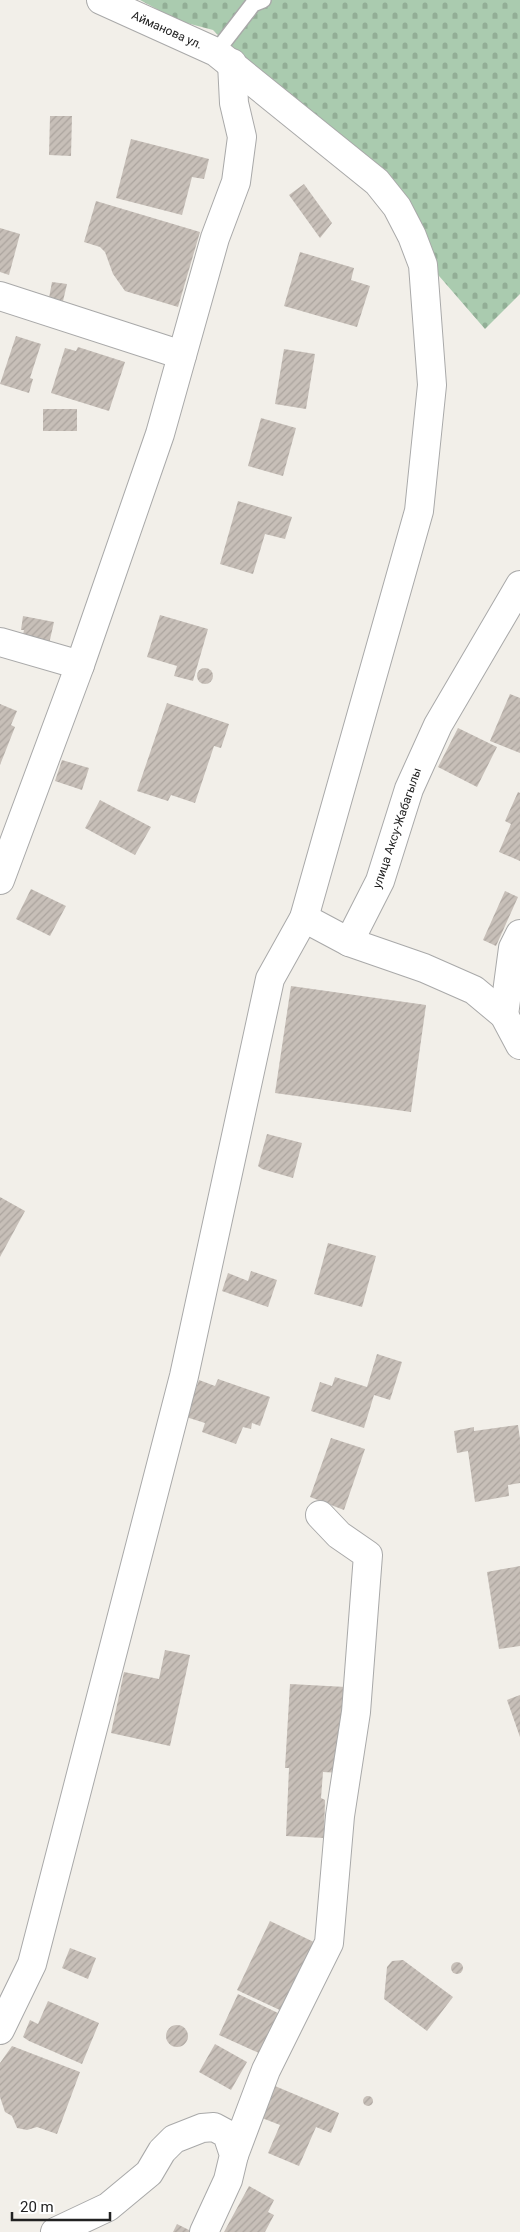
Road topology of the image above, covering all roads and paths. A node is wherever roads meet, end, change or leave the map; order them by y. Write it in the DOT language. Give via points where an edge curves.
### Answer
graph roads {
  1 [pos="101,0"];
  2 [pos="257,1"];
  3 [pos="224,57"];
  4 [pos="0,296"];
  5 [pos="182,355"];
  6 [pos="520,584"];
  7 [pos="0,642"];
  8 [pos="80,665"];
  9 [pos="0,880"];
  10 [pos="304,918"];
  11 [pos="517,941"];
  12 [pos="349,942"];
  13 [pos="474,990"];
  14 [pos="504,1015"];
  15 [pos="520,1045"];
  16 [pos="320,1515"];
  17 [pos="0,2030"];
  18 [pos="256,2095"];
  19 [pos="202,2128"];
  20 [pos="234,2156"];
  21 [pos="55,2232"];
  22 [pos="204,2232"];
  1 -- 3 [label="street, Айманова ул."];
  2 -- 3 [label="lane"];
  3 -- 5 [label="street" via="242,137 236,182 215,238"];
  3 -- 10 [label="street, Айманова ул." via="378,182 397,207 423,266 432,385 420,511"];
  4 -- 5 [label="street"];
  5 -- 8 [label="street" via="160,434"];
  6 -- 12 [label="street, улица Аксу-Жабагылы" via="438,725 408,789 380,881"];
  7 -- 8 [label="street"];
  8 -- 9 [label="street"];
  10 -- 12 [label="street"];
  10 -- 17 [label="street, Айманова ул." via="270,979 174,1414 32,1964"];
  11 -- 13 [label="street" via="491,980"];
  11 -- 14 [label="street"];
  12 -- 13 [label="street" via="424,968"];
  13 -- 14 [label="street"];
  14 -- 15 [label="street"];
  16 -- 18 [label="street" via="340,1535 368,1555 356,1712 340,1816 329,1943"];
  18 -- 19 [label="street"];
  18 -- 20 [label="street"];
  19 -- 20 [label="street" via="214,2127 227,2134"];
  19 -- 21 [label="street" via="174,2139 149,2172 108,2207"];
  20 -- 22 [label="street" via="228,2180"];
}
